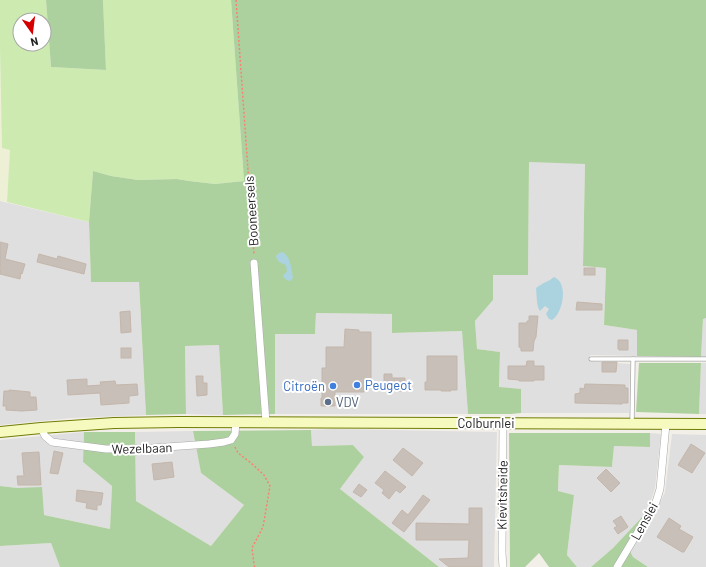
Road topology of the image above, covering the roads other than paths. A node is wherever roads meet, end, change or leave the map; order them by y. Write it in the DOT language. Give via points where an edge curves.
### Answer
graph roads {
  1 [pos="254,263"];
  2 [pos="591,359"];
  3 [pos="633,359"];
  4 [pos="706,359"];
  5 [pos="236,422"];
  6 [pos="266,422"];
  7 [pos="503,423"];
  8 [pos="632,424"];
  9 [pos="666,424"];
  10 [pos="706,424"];
  11 [pos="41,428"];
  12 [pos="0,432"];
  13 [pos="503,567"];
  14 [pos="617,567"];
  1 -- 6 [label="street, Booneersels"];
  2 -- 3 [label="lane"];
  3 -- 4 [label="lane"];
  3 -- 8 [label="lane"];
  5 -- 6 [label="street, Wezelbaan"];
  5 -- 11 [label="street, Wezelbaan" via="114,423"];
  5 -- 11 [label="street, Wezelbaan" via="235,434 231,440 160,448 106,450 52,442 44,436"];
  6 -- 7 [label="street, Colburnlei"];
  7 -- 8 [label="street, Colburnlei"];
  7 -- 13 [label="street, Kievitsheide"];
  8 -- 9 [label="street, Colburnlei"];
  9 -- 10 [label="street, Colburnlei"];
  9 -- 14 [label="street, Lenslei" via="660,489 656,502"];
  11 -- 12 [label="street, Wezelbaan"];
}
